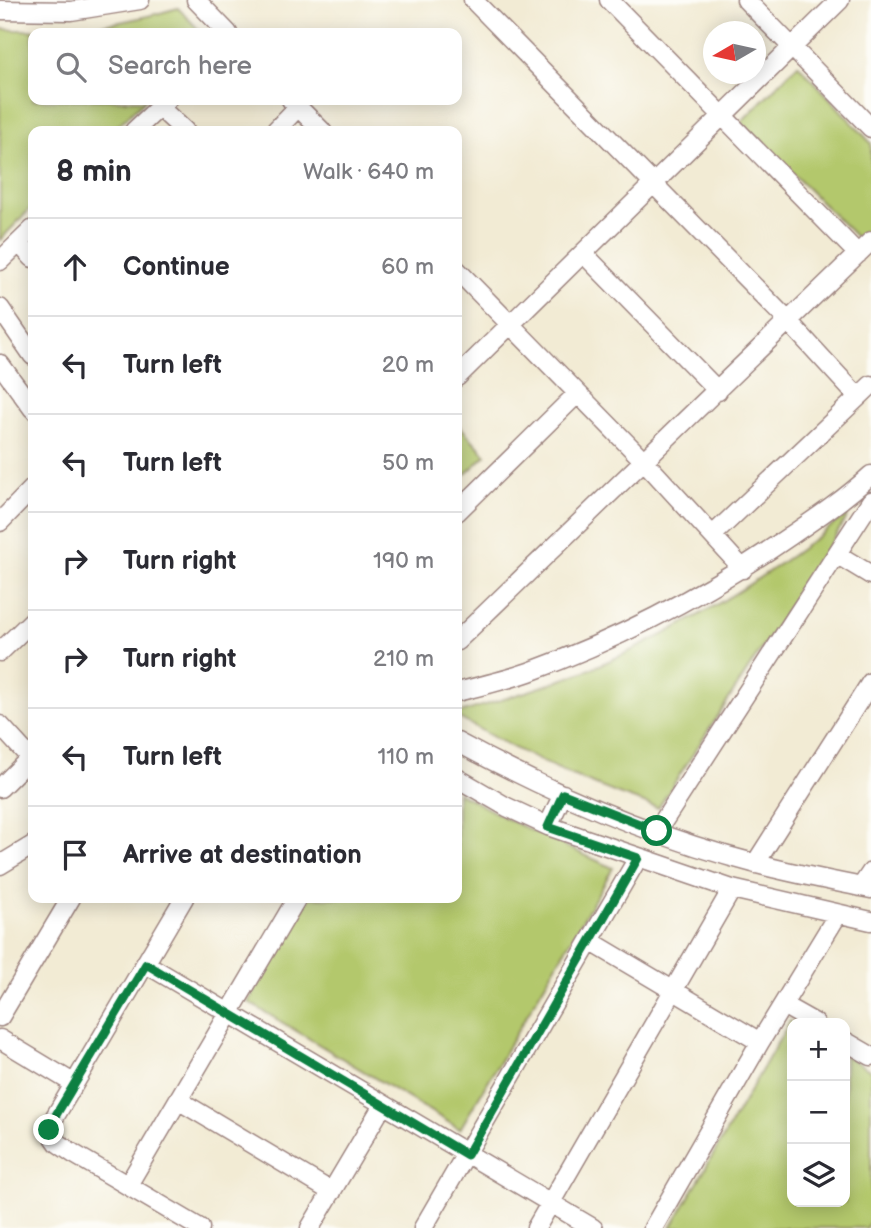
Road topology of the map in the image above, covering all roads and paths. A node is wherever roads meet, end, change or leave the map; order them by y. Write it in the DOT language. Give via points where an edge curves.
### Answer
graph roads {
  1 [pos="140,0"];
  2 [pos="196,0"];
  3 [pos="473,0"];
  4 [pos="608,0"];
  5 [pos="746,0"];
  6 [pos="840,0"];
  7 [pos="0,10"];
  8 [pos="223,28"];
  9 [pos="791,46"];
  10 [pos="162,105"];
  11 [pos="164,105"];
  12 [pos="294,105"];
  13 [pos="297,105"];
  14 [pos="723,115"];
  15 [pos="139,126"];
  16 [pos="181,126"];
  17 [pos="279,126"];
  18 [pos="317,126"];
  19 [pos="871,128"];
  20 [pos="653,184"];
  21 [pos="28,234"];
  22 [pos="19,243"];
  23 [pos="864,248"];
  24 [pos="28,253"];
  25 [pos="584,254"];
  26 [pos="0,261"];
  27 [pos="462,275"];
  28 [pos="2,314"];
  29 [pos="789,322"];
  30 [pos="510,324"];
  31 [pos="28,349"];
  32 [pos="462,372"];
  33 [pos="3,374"];
  34 [pos="718,391"];
  35 [pos="865,391"];
  36 [pos="577,394"];
  37 [pos="28,402"];
  38 [pos="645,462"];
  39 [pos="871,475"];
  40 [pos="28,493"];
  41 [pos="871,501"];
  42 [pos="462,507"];
  43 [pos="0,522"];
  44 [pos="714,534"];
  45 [pos="838,555"];
  46 [pos="743,569"];
  47 [pos="871,575"];
  48 [pos="28,625"];
  49 [pos="462,636"];
  50 [pos="0,652"];
  51 [pos="871,682"];
  52 [pos="462,691"];
  53 [pos="0,725"];
  54 [pos="462,746"];
  55 [pos="28,754"];
  56 [pos="28,762"];
  57 [pos="462,781"];
  58 [pos="0,788"];
  59 [pos="563,794"];
  60 [pos="548,827"];
  61 [pos="657,831"];
  62 [pos="28,848"];
  63 [pos="638,858"];
  64 [pos="755,864"];
  65 [pos="0,865"];
  66 [pos="868,883"];
  67 [pos="732,889"];
  68 [pos="68,903"];
  69 [pos="181,903"];
  70 [pos="294,903"];
  71 [pos="838,914"];
  72 [pos="871,921"];
  73 [pos="590,941"];
  74 [pos="146,964"];
  75 [pos="673,991"];
  76 [pos="783,1005"];
  77 [pos="229,1013"];
  78 [pos="0,1017"];
  79 [pos="806,1018"];
  80 [pos="0,1039"];
  81 [pos="760,1042"];
  82 [pos="850,1044"];
  83 [pos="871,1056"];
  84 [pos="73,1083"];
  85 [pos="178,1100"];
  86 [pos="383,1105"];
  87 [pos="467,1155"];
  88 [pos="128,1185"];
  89 [pos="332,1192"];
  90 [pos="551,1203"];
  91 [pos="201,1228"];
  92 [pos="310,1228"];
  93 [pos="423,1228"];
  94 [pos="536,1228"];
  95 [pos="593,1228"];
  96 [pos="653,1228"];
  1 -- 7 [label="street" via="71,11"];
  2 -- 8 [label="street"];
  3 -- 20 [label="street"];
  4 -- 14 [label="street"];
  5 -- 9 [label="street"];
  6 -- 9 [label="street"];
  9 -- 14 [label="street"];
  9 -- 19 [label="street"];
  10 -- 15 [label="street"];
  11 -- 16 [label="street"];
  12 -- 17 [label="street"];
  13 -- 18 [label="street"];
  14 -- 20 [label="street"];
  14 -- 23 [label="street"];
  20 -- 25 [label="street"];
  20 -- 29 [label="street"];
  21 -- 22 [label="street"];
  22 -- 24 [label="street"];
  22 -- 26 [label="street"];
  23 -- 29 [label="street"];
  25 -- 30 [label="street"];
  25 -- 34 [label="street"];
  27 -- 30 [label="street"];
  28 -- 31 [label="street"];
  29 -- 34 [label="street"];
  29 -- 35 [label="street"];
  30 -- 32 [label="street"];
  30 -- 36 [label="street"];
  33 -- 37 [label="street"];
  34 -- 38 [label="street"];
  35 -- 44 [label="street"];
  36 -- 38 [label="street"];
  36 -- 42 [label="street"];
  38 -- 44 [label="street"];
  38 -- 49 [label="street"];
  39 -- 46 [label="street"];
  40 -- 43 [label="street"];
  41 -- 45 [label="street"];
  44 -- 46 [label="street"];
  45 -- 47 [label="street"];
  45 -- 61 [label="street"];
  46 -- 52 [label="street" via="584,651"];
  48 -- 50 [label="street"];
  51 -- 64 [label="street"];
  53 -- 55 [label="street"];
  54 -- 59 [label="street"];
  56 -- 58 [label="street"];
  57 -- 60 [label="street"];
  59 -- 60 [label="street"];
  59 -- 61 [label="street"];
  60 -- 63 [label="street"];
  61 -- 64 [label="street"];
  62 -- 65 [label="street"];
  63 -- 67 [label="street"];
  63 -- 73 [label="street"];
  64 -- 66 [label="street"];
  67 -- 71 [label="street"];
  67 -- 75 [label="street"];
  68 -- 78 [label="street"];
  69 -- 74 [label="street"];
  70 -- 77 [label="street"];
  71 -- 72 [label="street"];
  71 -- 76 [label="street"];
  73 -- 75 [label="street"];
  73 -- 87 [label="street"];
  74 -- 77 [label="street"];
  74 -- 84 [label="street"];
  75 -- 81 [label="street"];
  75 -- 90 [label="street"];
  76 -- 79 [label="street"];
  76 -- 81 [label="street"];
  77 -- 85 [label="street"];
  77 -- 86 [label="street"];
  80 -- 84 [label="street"];
  81 -- 96 [label="street"];
  82 -- 83 [label="street"];
  84 -- 88 [label="street" via="50,1125 51,1135"];
  85 -- 88 [label="street"];
  85 -- 89 [label="street"];
  86 -- 87 [label="street"];
  86 -- 89 [label="street"];
  87 -- 90 [label="street"];
  87 -- 93 [label="street"];
  88 -- 91 [label="street"];
  89 -- 92 [label="street"];
  90 -- 94 [label="street"];
  90 -- 95 [label="street"];
}
